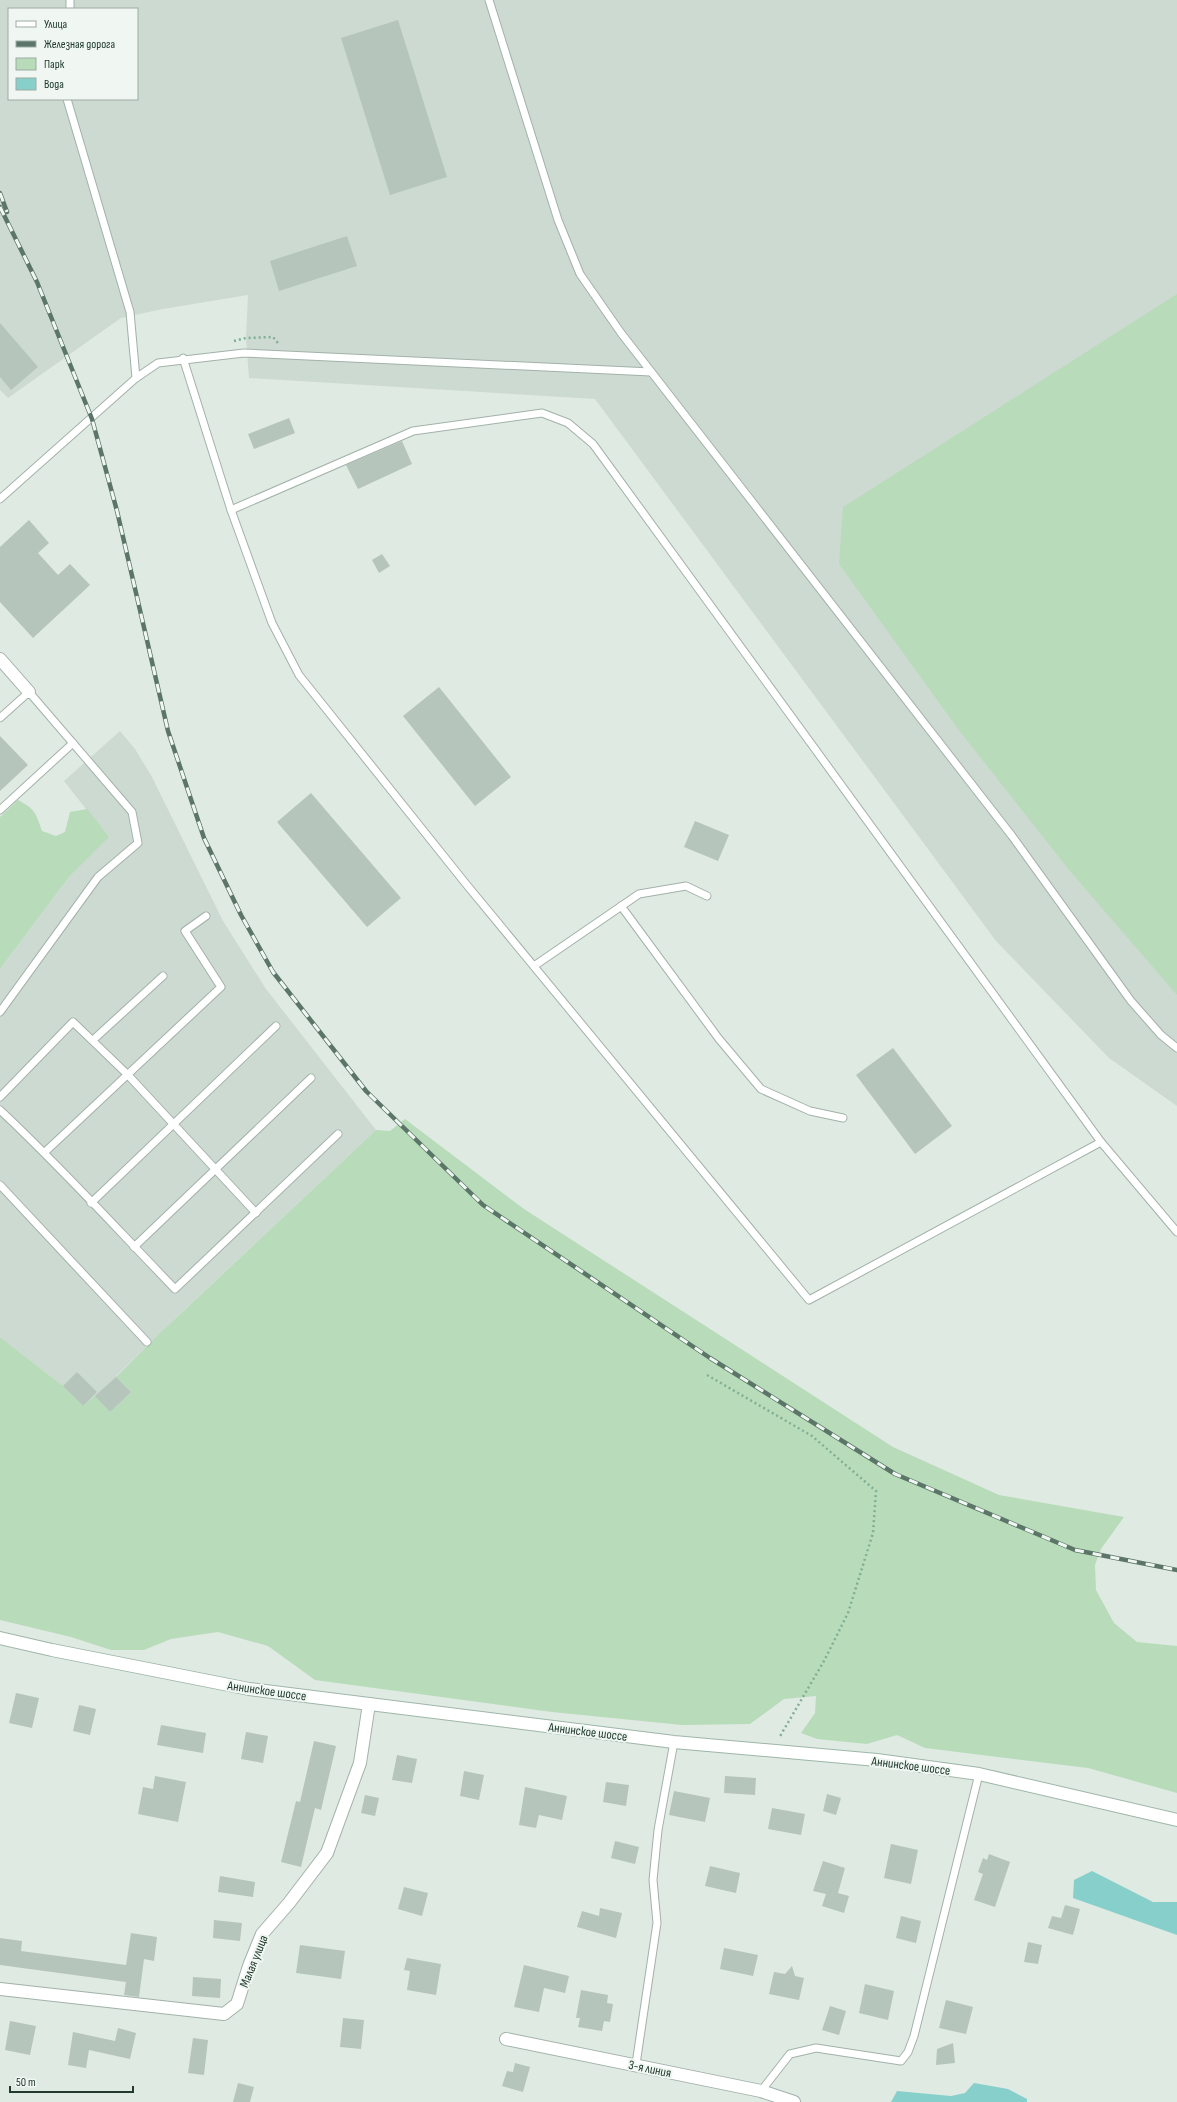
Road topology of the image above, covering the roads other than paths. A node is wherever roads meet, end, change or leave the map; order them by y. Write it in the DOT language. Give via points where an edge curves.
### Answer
graph roads {
  1 [pos="489,0"];
  2 [pos="67,100"];
  3 [pos="183,358"];
  4 [pos="651,372"];
  5 [pos="136,378"];
  6 [pos="0,499"];
  7 [pos="231,510"];
  8 [pos="0,660"];
  9 [pos="28,692"];
  10 [pos="0,718"];
  11 [pos="73,743"];
  12 [pos="0,810"];
  13 [pos="707,896"];
  14 [pos="621,906"];
  15 [pos="206,916"];
  16 [pos="534,966"];
  17 [pos="163,976"];
  18 [pos="0,1012"];
  19 [pos="276,1026"];
  20 [pos="93,1040"];
  21 [pos="1177,1048"];
  22 [pos="127,1074"];
  23 [pos="311,1078"];
  24 [pos="0,1097"];
  25 [pos="0,1110"];
  26 [pos="842,1118"];
  27 [pos="172,1126"];
  28 [pos="338,1134"];
  29 [pos="1101,1142"];
  30 [pos="45,1152"];
  31 [pos="214,1170"];
  32 [pos="0,1185"];
  33 [pos="91,1203"];
  34 [pos="256,1213"];
  35 [pos="1177,1232"];
  36 [pos="134,1247"];
  37 [pos="147,1342"];
  38 [pos="0,1638"];
  39 [pos="369,1704"];
  40 [pos="674,1742"];
  41 [pos="979,1774"];
  42 [pos="1177,1820"];
  43 [pos="0,1989"];
  44 [pos="506,2039"];
  45 [pos="636,2064"];
  46 [pos="761,2091"];
  47 [pos="794,2102"];
  1 -- 4 [label="lane" via="558,220 580,274"];
  2 -- 5 [label="lane" via="130,312"];
  3 -- 4 [label="lane" via="244,353"];
  3 -- 5 [label="lane" via="158,363"];
  3 -- 7 [label="lane"];
  4 -- 21 [label="lane" via="1012,836 1131,1001 1160,1035"];
  5 -- 6 [label="lane"];
  7 -- 16 [label="lane" via="272,623 299,675"];
  7 -- 29 [label="lane" via="413,431 542,413 568,423 593,444"];
  8 -- 9 [label="main road"];
  9 -- 10 [label="lane"];
  9 -- 11 [label="lane"];
  11 -- 12 [label="lane"];
  11 -- 18 [label="lane" via="132,812 138,843 98,877"];
  13 -- 14 [label="lane" via="686,886 639,894"];
  14 -- 16 [label="lane"];
  14 -- 26 [label="lane" via="719,1039 761,1089 810,1111"];
  15 -- 22 [label="lane" via="185,931 221,987"];
  16 -- 29 [label="lane" via="809,1300"];
  17 -- 20 [label="lane"];
  19 -- 27 [label="lane"];
  20 -- 22 [label="lane"];
  20 -- 24 [label="lane" via="73,1022"];
  22 -- 27 [label="lane"];
  22 -- 30 [label="lane"];
  23 -- 31 [label="lane"];
  25 -- 30 [label="lane"];
  27 -- 31 [label="lane"];
  27 -- 33 [label="lane"];
  28 -- 34 [label="lane"];
  29 -- 35 [label="lane"];
  30 -- 33 [label="lane"];
  31 -- 34 [label="lane"];
  31 -- 36 [label="lane"];
  32 -- 37 [label="lane"];
  33 -- 36 [label="lane"];
  34 -- 36 [label="lane" via="175,1289"];
  38 -- 39 [label="main road, Аннинское шоссе" via="249,1689"];
  39 -- 40 [label="main road, Аннинское шоссе"];
  39 -- 43 [label="main road, Малая улица" via="360,1763 327,1853 262,1934 237,2004 224,2014"];
  40 -- 41 [label="main road, Аннинское шоссе" via="774,1749"];
  40 -- 45 [label="lane" via="658,1830 653,1880 657,1923"];
  41 -- 42 [label="main road, Аннинское шоссе"];
  41 -- 46 [label="lane" via="908,2052 901,2061 816,2048 790,2054"];
  44 -- 45 [label="main road, 3-я линия"];
  45 -- 46 [label="main road, 3-я линия"];
  46 -- 47 [label="main road, 3-я линия"];
}
